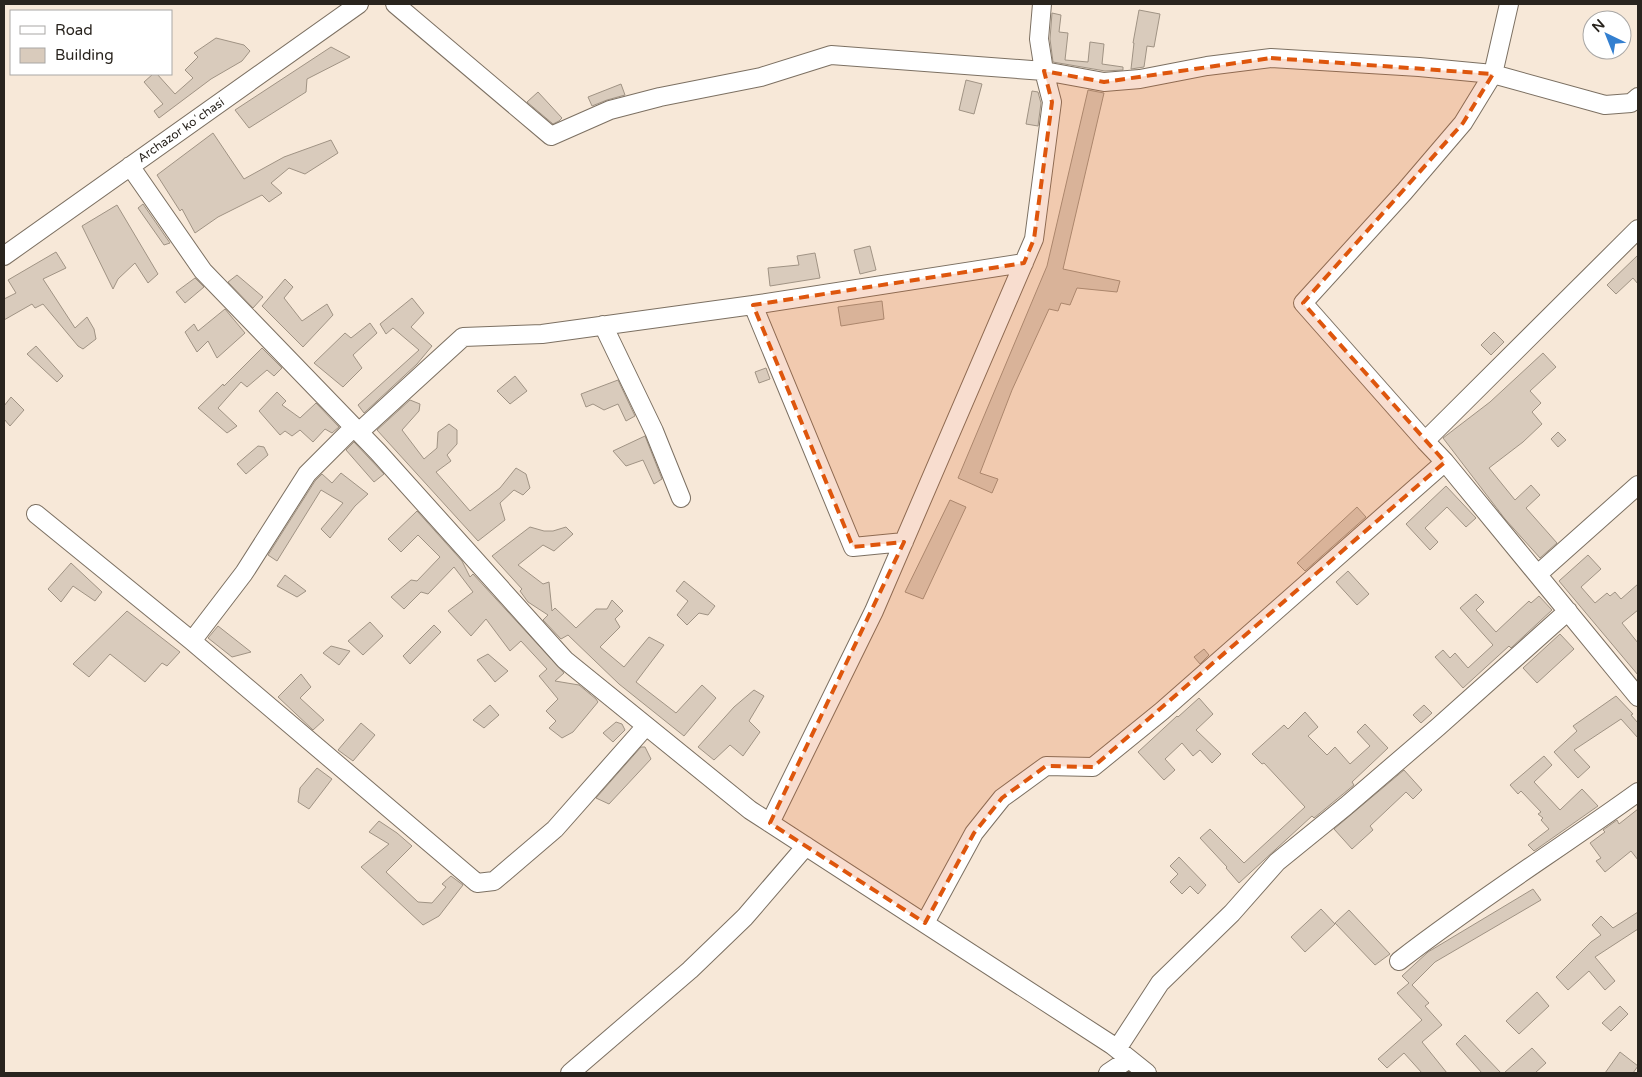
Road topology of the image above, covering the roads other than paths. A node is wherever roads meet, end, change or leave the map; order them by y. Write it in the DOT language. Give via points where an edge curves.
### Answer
graph roads {
  1 [pos="359,4"];
  2 [pos="395,4"];
  3 [pos="1042,4"];
  4 [pos="1509,4"];
  5 [pos="1044,71"];
  6 [pos="1494,74"];
  7 [pos="1638,97"];
  8 [pos="130,166"];
  9 [pos="1638,229"];
  10 [pos="4,256"];
  11 [pos="1024,263"];
  12 [pos="753,305"];
  13 [pos="603,325"];
  14 [pos="356,430"];
  15 [pos="1425,441"];
  16 [pos="1445,462"];
  17 [pos="1638,485"];
  18 [pos="681,498"];
  19 [pos="36,514"];
  20 [pos="904,542"];
  21 [pos="1538,574"];
  22 [pos="1568,611"];
  23 [pos="192,641"];
  24 [pos="1638,697"];
  25 [pos="646,726"];
  26 [pos="1638,792"];
  27 [pos="770,823"];
  28 [pos="806,846"];
  29 [pos="925,923"];
  30 [pos="1399,961"];
  31 [pos="1123,1054"];
  32 [pos="570,1073"];
  33 [pos="1108,1073"];
  34 [pos="1147,1073"];
  1 -- 8 [label="street, Archazor koʻchasi"];
  2 -- 5 [label="street" via="551,136 610,110 761,77 831,56"];
  3 -- 5 [label="street" via="1039,38"];
  4 -- 6 [label="street"];
  5 -- 6 [label="street" via="1104,82 1271,58"];
  5 -- 11 [label="street" via="1052,102 1034,239"];
  6 -- 7 [label="street" via="1606,105 1631,103"];
  6 -- 15 [label="street" via="1463,123 1303,303"];
  8 -- 10 [label="street, Archazor koʻchasi"];
  8 -- 14 [label="street" via="204,270"];
  9 -- 15 [label="street"];
  11 -- 12 [label="street"];
  11 -- 20 [label="street"];
  12 -- 13 [label="street"];
  12 -- 20 [label="street" via="853,547"];
  13 -- 14 [label="street" via="542,334 463,337"];
  13 -- 18 [label="street" via="654,431"];
  14 -- 23 [label="street" via="307,474 244,573"];
  14 -- 25 [label="street" via="565,660"];
  15 -- 16 [label="street"];
  16 -- 21 [label="street"];
  16 -- 29 [label="street" via="1162,711 1093,767 1046,766 1002,798 974,833"];
  17 -- 21 [label="street"];
  19 -- 23 [label="street"];
  20 -- 27 [label="street" via="874,612"];
  21 -- 22 [label="street"];
  22 -- 24 [label="street"];
  22 -- 31 [label="street" via="1438,727 1277,862 1232,913 1160,983"];
  23 -- 25 [label="street" via="477,883 494,881 555,829"];
  25 -- 27 [label="street"];
  26 -- 30 [label="street"];
  27 -- 28 [label="street"];
  28 -- 29 [label="street"];
  28 -- 32 [label="street" via="744,917 690,970"];
  29 -- 31 [label="street"];
  31 -- 33 [label="street"];
  31 -- 34 [label="street"];
}
